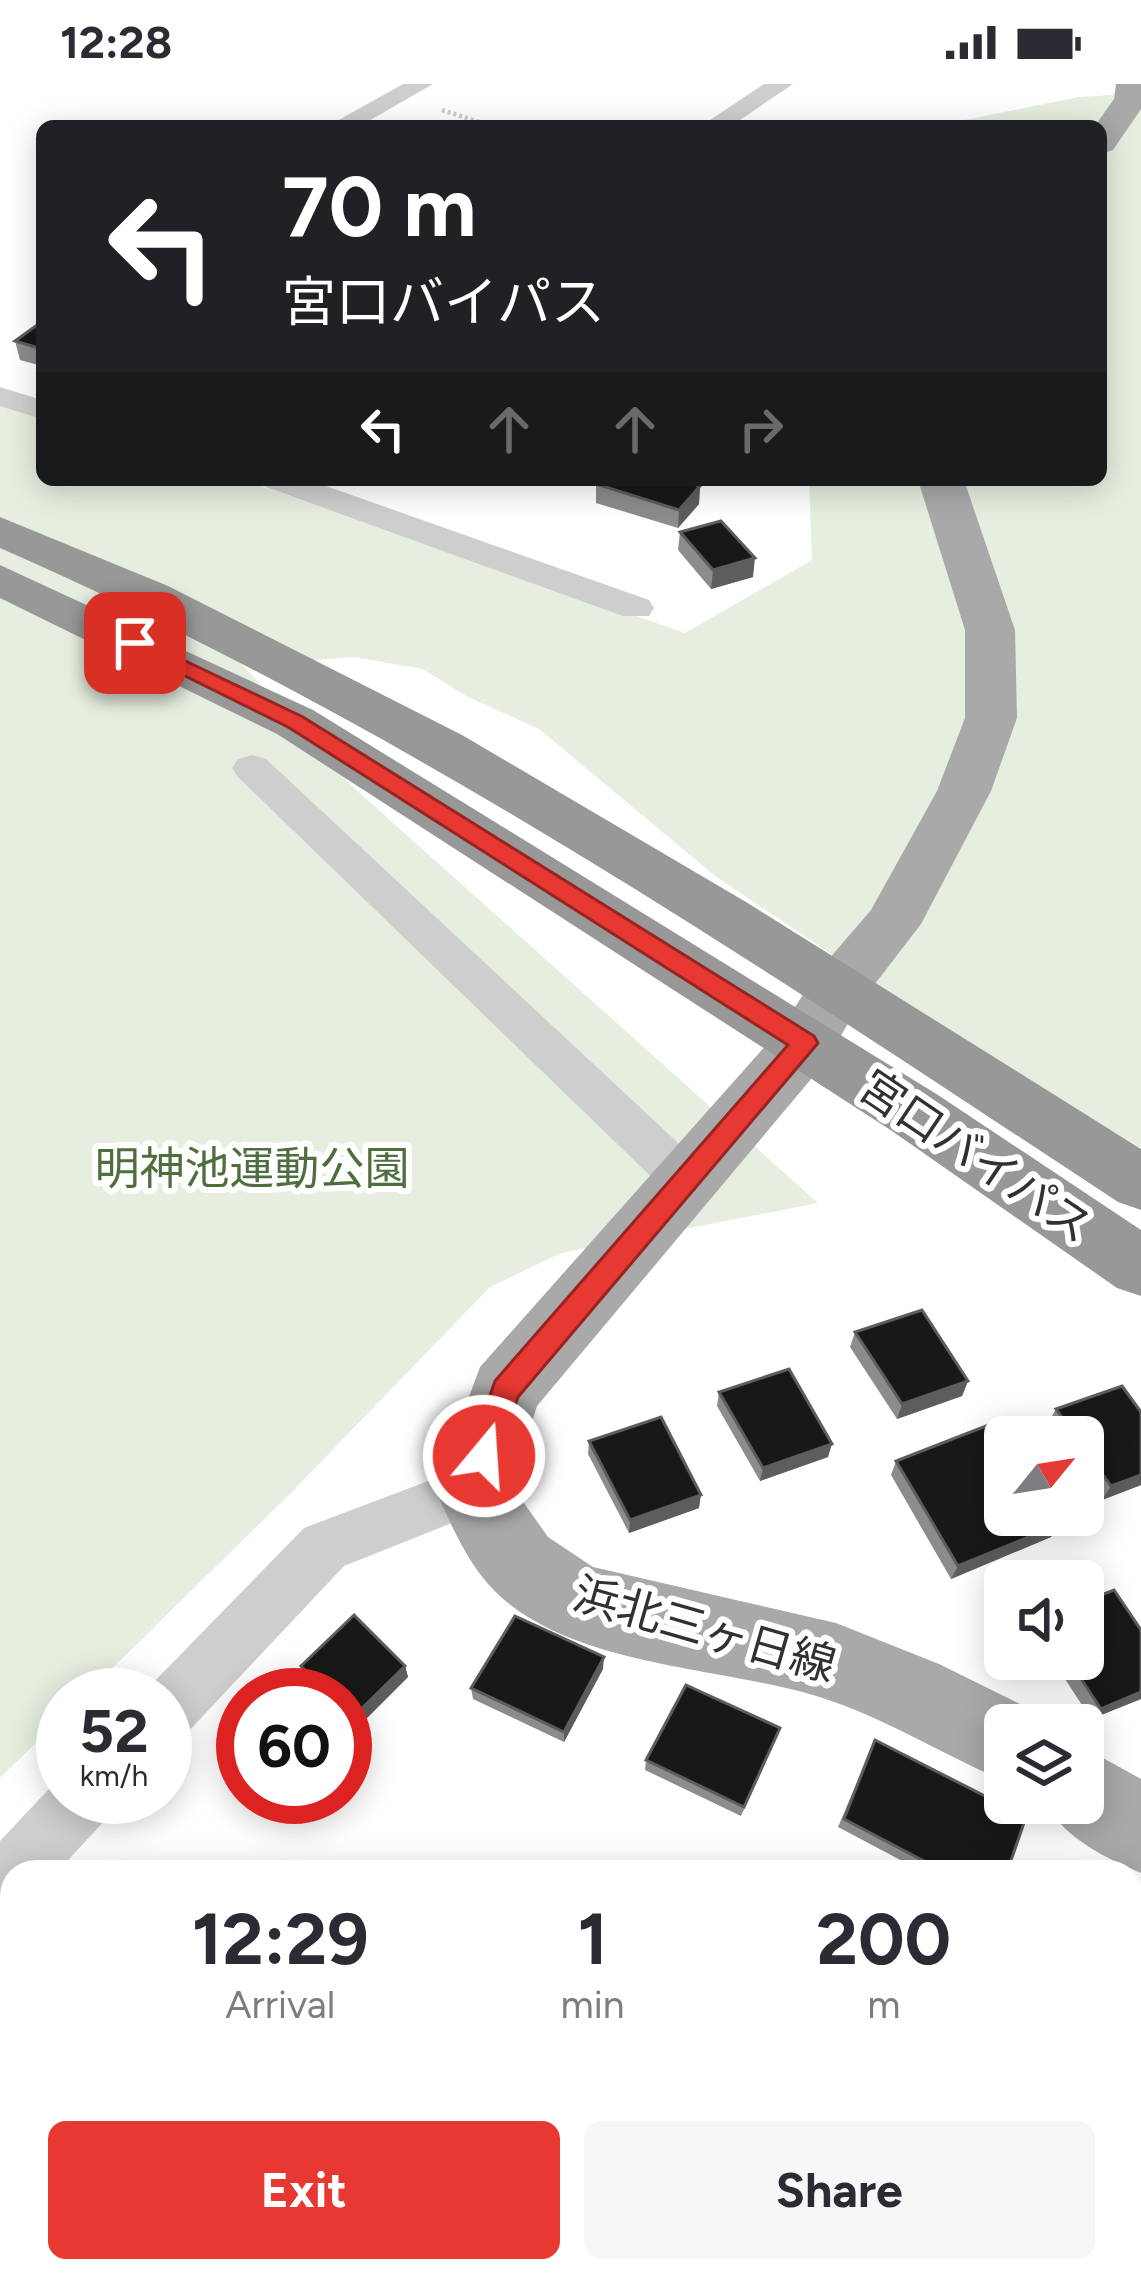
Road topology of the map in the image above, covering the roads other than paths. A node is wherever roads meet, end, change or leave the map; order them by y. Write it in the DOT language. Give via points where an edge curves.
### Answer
graph roads {
  1 [pos="422,84"];
  2 [pos="781,84"];
  3 [pos="1132,84"];
  4 [pos="353,120"];
  5 [pos="724,120"];
  6 [pos="1107,134"];
  7 [pos="0,396"];
  8 [pos="36,408"];
  9 [pos="295,486"];
  10 [pos="942,486"];
  11 [pos="0,531"];
  12 [pos="0,579"];
  13 [pos="636,608"];
  14 [pos="253,768"];
  15 [pos="821,1017"];
  16 [pos="687,1181"];
  17 [pos="1141,1183"];
  18 [pos="1141,1267"];
  19 [pos="473,1489"];
  20 [pos="192,1684"];
  21 [pos="984,1730"];
  22 [pos="1104,1804"];
  23 [pos="59,1824"];
  24 [pos="1141,1830"];
  25 [pos="26,1860"];
  1 -- 4 [label="street"];
  2 -- 5 [label="street"];
  3 -- 6 [label="main road"];
  7 -- 8 [label="street"];
  9 -- 13 [label="street"];
  10 -- 15 [label="main road" via="990,630 991,718 964,790 892,924"];
  11 -- 15 [label="highway, 宮口バイパス" via="241,640 459,753"];
  12 -- 15 [label="highway, 宮口バイパス" via="295,722"];
  14 -- 16 [label="street"];
  15 -- 16 [label="main road"];
  15 -- 17 [label="highway, 宮口バイパス"];
  15 -- 18 [label="highway, 宮口バイパス"];
  16 -- 19 [label="main road" via="506,1390"];
  19 -- 20 [label="street" via="324,1547"];
  19 -- 21 [label="main road, 浜北三ヶ日線" via="501,1542 534,1576 590,1604 814,1656"];
  22 -- 24 [label="main road"];
  23 -- 25 [label="street"];
}
